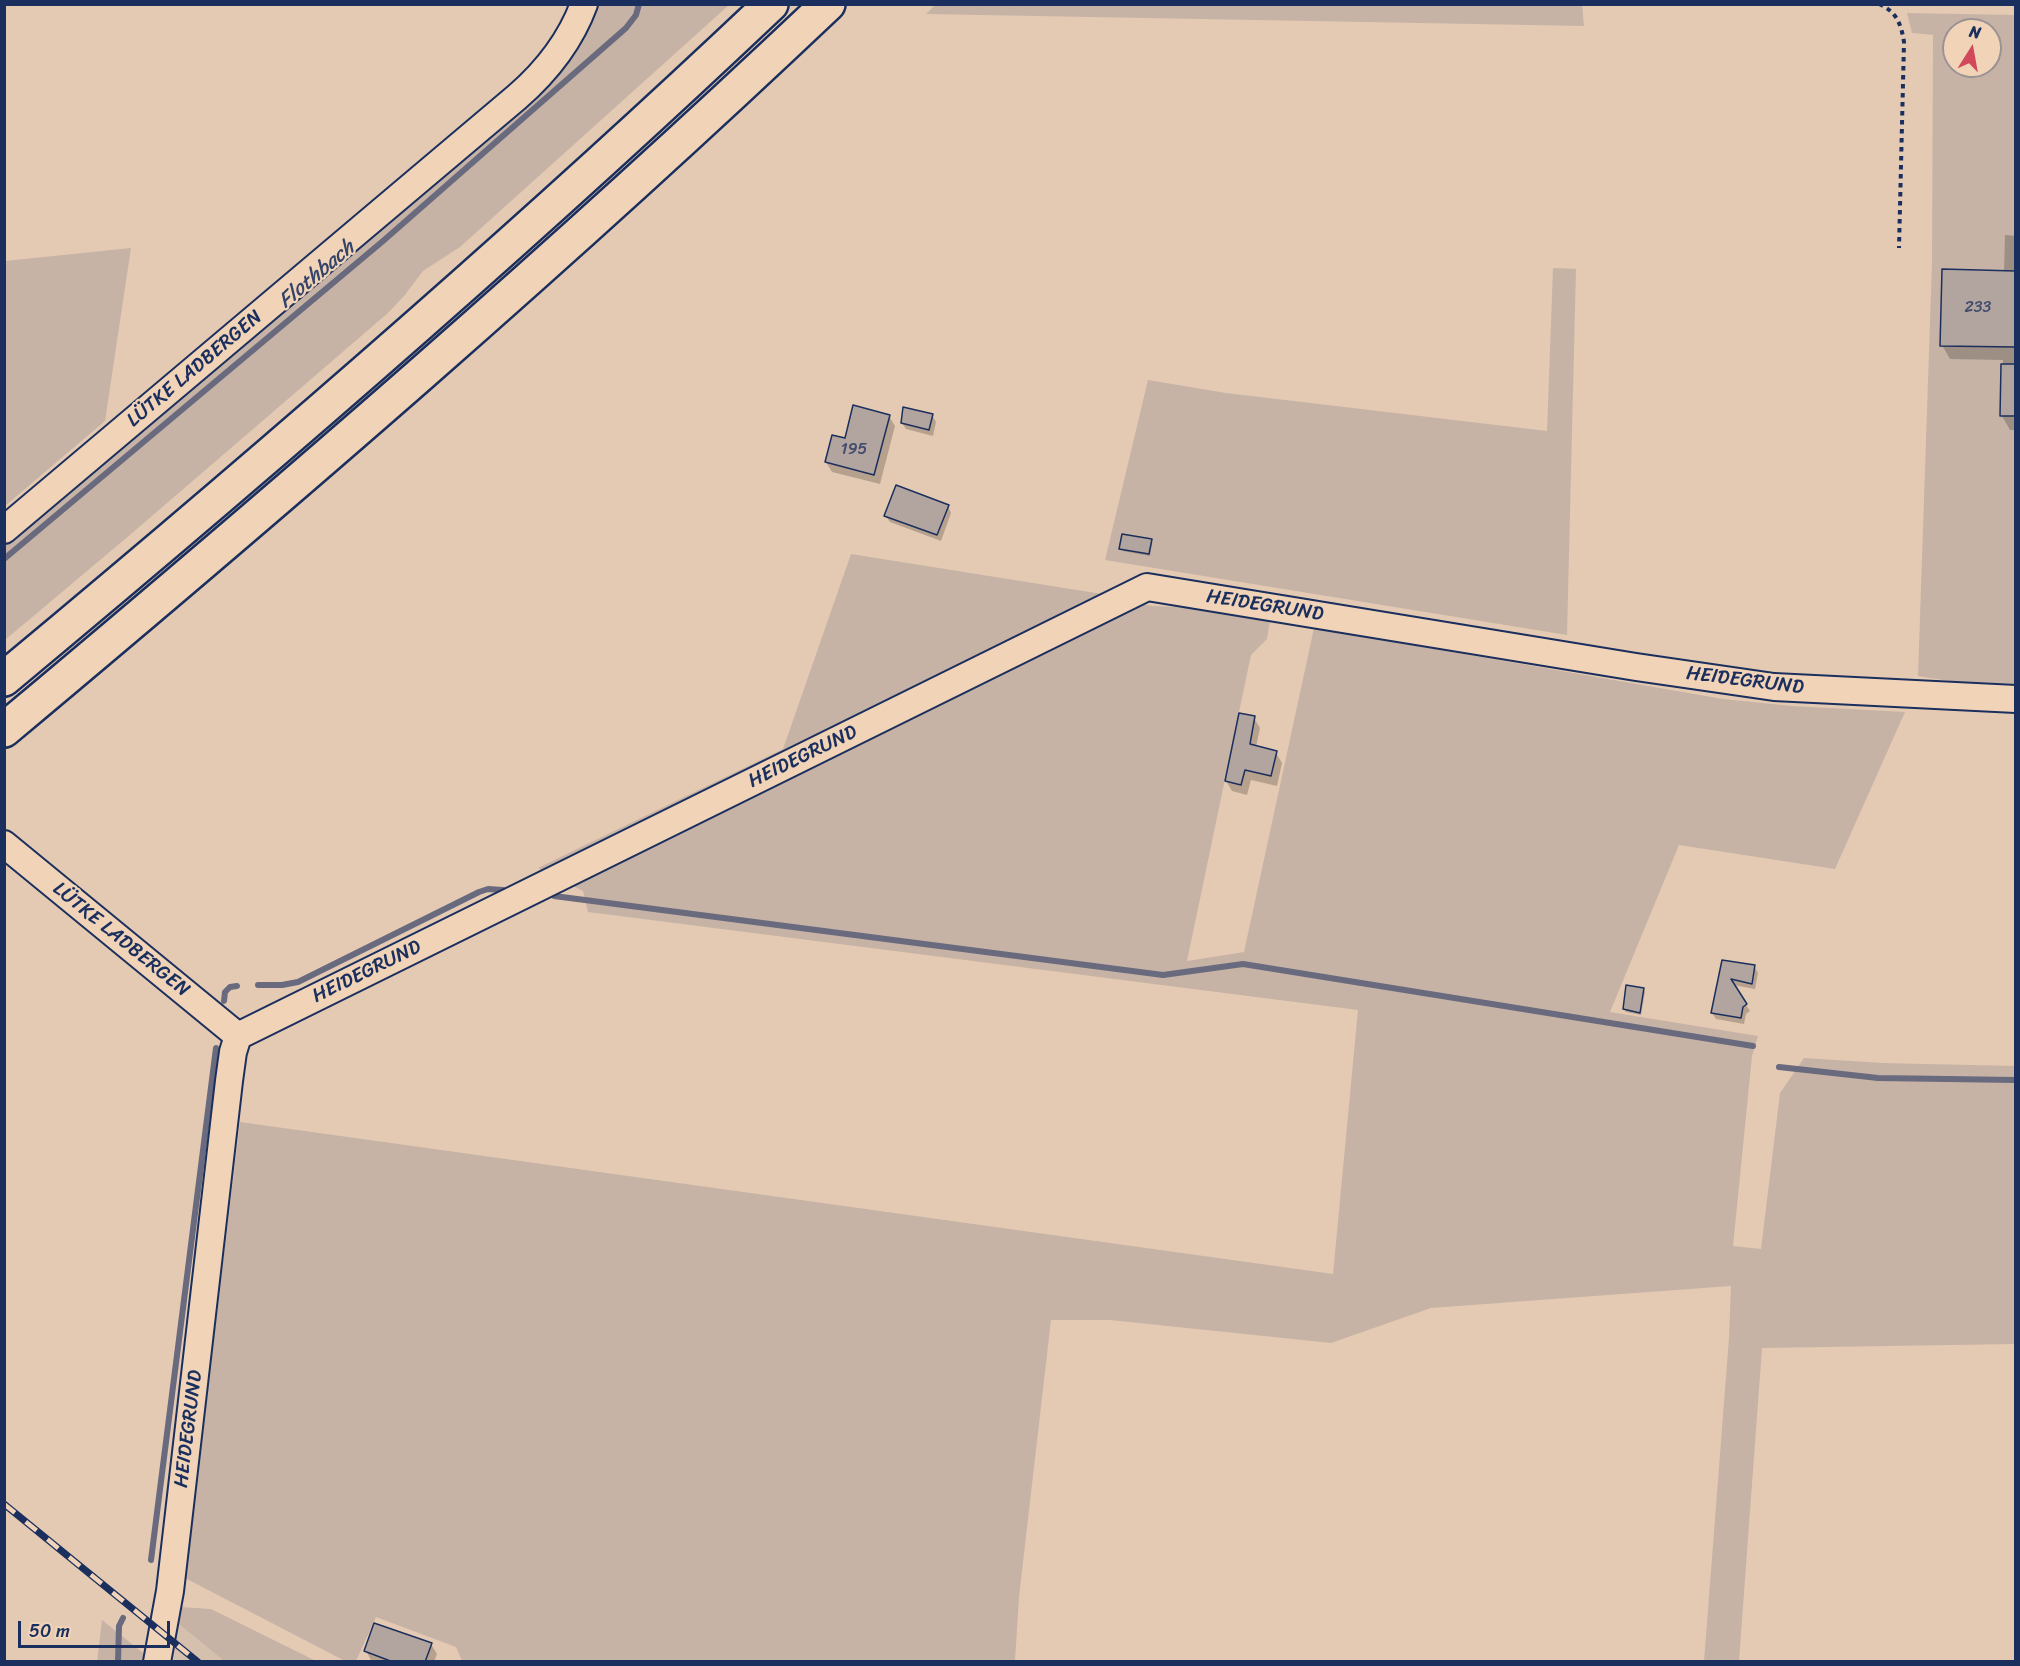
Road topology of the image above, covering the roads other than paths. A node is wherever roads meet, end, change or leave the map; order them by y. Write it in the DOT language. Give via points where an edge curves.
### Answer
graph roads {
  1 [pos="584,4"];
  2 [pos="771,4"];
  3 [pos="828,4"];
  4 [pos="4,530"];
  5 [pos="4,680"];
  6 [pos="2016,699"];
  7 [pos="4,730"];
  8 [pos="4,844"];
  9 [pos="238,1036"];
  10 [pos="157,1662"];
  1 -- 4 [label="street, LÜTKE LADBERGEN" via="559,53 523,92"];
  2 -- 5 [label="highway" via="425,320"];
  3 -- 7 [label="highway" via="426,370"];
  6 -- 9 [label="street, HEIDEGRUND" via="1774,687 1147,587"];
  8 -- 9 [label="street, LÜTKE LADBERGEN"];
  9 -- 10 [label="street, HEIDEGRUND" via="229,1081 170,1591"];
}
